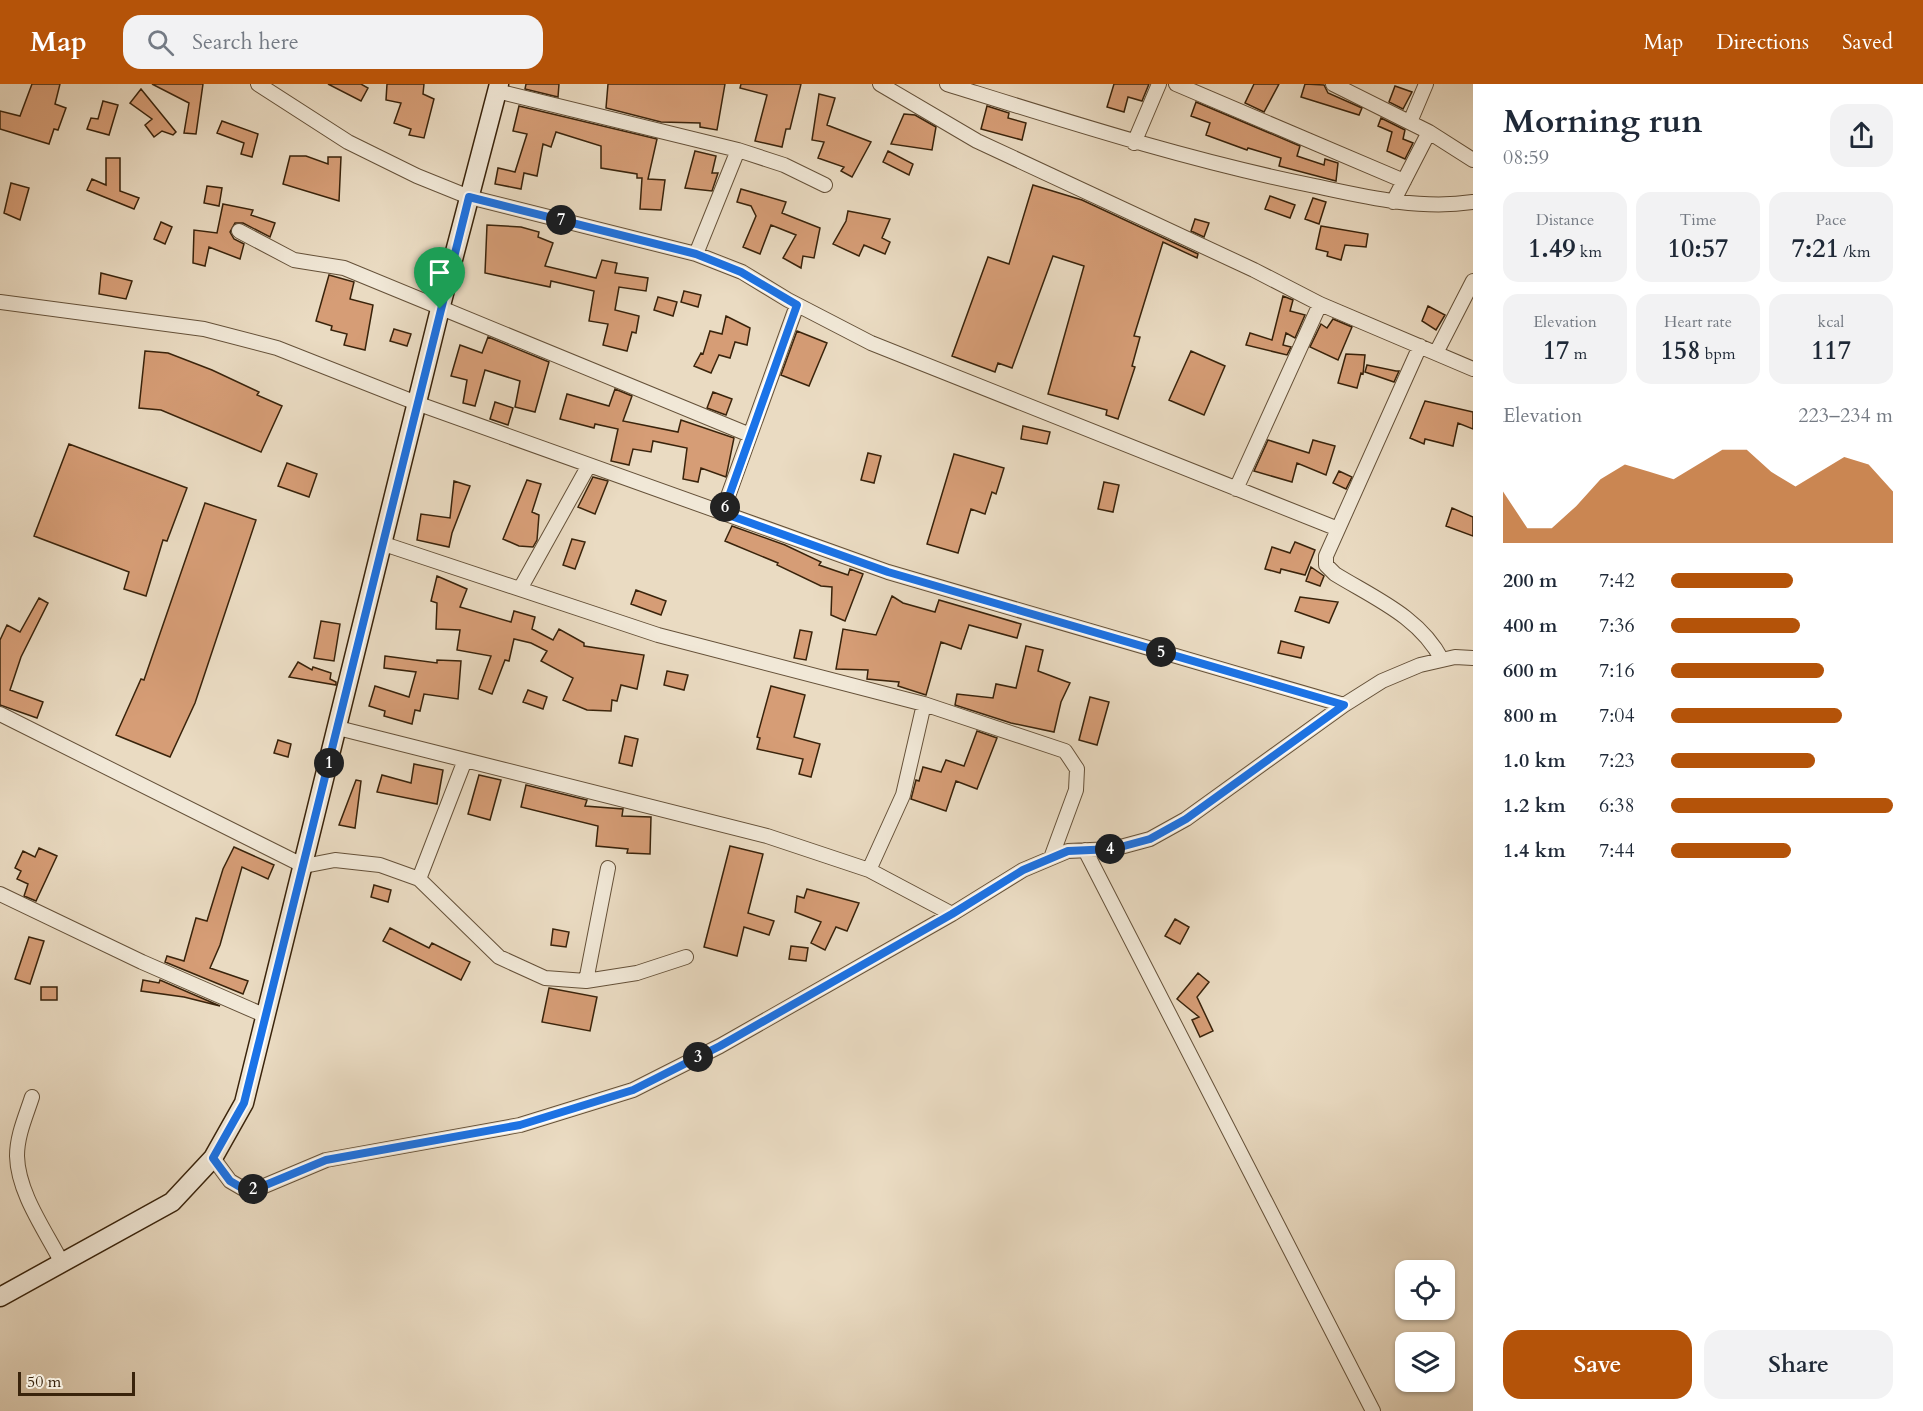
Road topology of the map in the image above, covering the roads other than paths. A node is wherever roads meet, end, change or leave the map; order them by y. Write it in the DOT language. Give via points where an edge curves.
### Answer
graph roads {
  1 [pos="258,84"];
  2 [pos="880,84"];
  3 [pos="947,84"];
  4 [pos="1159,84"];
  5 [pos="1176,84"];
  6 [pos="1333,84"];
  7 [pos="1426,84"];
  8 [pos="498,87"];
  9 [pos="1410,122"];
  10 [pos="1430,132"];
  11 [pos="1134,143"];
  12 [pos="738,150"];
  13 [pos="1473,160"];
  14 [pos="1404,181"];
  15 [pos="825,185"];
  16 [pos="469,197"];
  17 [pos="1393,202"];
  18 [pos="1473,202"];
  19 [pos="239,231"];
  20 [pos="696,254"];
  21 [pos="1473,281"];
  22 [pos="0,302"];
  23 [pos="1320,304"];
  24 [pos="797,305"];
  25 [pos="440,309"];
  26 [pos="1420,346"];
  27 [pos="1436,353"];
  28 [pos="1473,369"];
  29 [pos="419,404"];
  30 [pos="750,435"];
  31 [pos="589,465"];
  32 [pos="1236,489"];
  33 [pos="723,513"];
  34 [pos="1338,529"];
  35 [pos="384,544"];
  36 [pos="520,589"];
  37 [pos="1473,658"];
  38 [pos="1442,660"];
  39 [pos="924,704"];
  40 [pos="1344,705"];
  41 [pos="0,714"];
  42 [pos="338,728"];
  43 [pos="465,760"];
  44 [pos="1085,850"];
  45 [pos="1051,858"];
  46 [pos="304,866"];
  47 [pos="608,868"];
  48 [pos="869,870"];
  49 [pos="420,879"];
  50 [pos="0,894"];
  51 [pos="952,914"];
  52 [pos="686,957"];
  53 [pos="586,981"];
  54 [pos="266,1016"];
  55 [pos="32,1096"];
  56 [pos="213,1158"];
  57 [pos="62,1263"];
  58 [pos="0,1298"];
  59 [pos="1373,1411"];
  1 -- 16 [label="street" via="348,142"];
  2 -- 23 [label="street" via="977,141"];
  3 -- 11 [label="street"];
  4 -- 11 [label="street"];
  5 -- 14 [label="street"];
  6 -- 9 [label="street"];
  7 -- 9 [label="street"];
  8 -- 12 [label="street"];
  8 -- 16 [label="street"];
  9 -- 10 [label="street"];
  10 -- 13 [label="street"];
  10 -- 14 [label="street"];
  11 -- 17 [label="street" via="1259,175"];
  12 -- 15 [label="street" via="784,165"];
  12 -- 20 [label="street"];
  14 -- 17 [label="street"];
  16 -- 20 [label="street"];
  16 -- 25 [label="street"];
  17 -- 18 [label="street"];
  19 -- 25 [label="street" via="294,260 344,268"];
  20 -- 24 [label="street" via="741,272"];
  21 -- 27 [label="street"];
  22 -- 29 [label="street" via="204,329 277,348"];
  23 -- 26 [label="street"];
  23 -- 32 [label="street"];
  24 -- 30 [label="street"];
  24 -- 32 [label="street" via="871,343"];
  25 -- 29 [label="street"];
  25 -- 30 [label="street"];
  26 -- 27 [label="street"];
  26 -- 34 [label="street"];
  27 -- 28 [label="street"];
  29 -- 31 [label="street"];
  29 -- 35 [label="street"];
  30 -- 33 [label="street"];
  31 -- 33 [label="street"];
  31 -- 36 [label="street"];
  32 -- 34 [label="street"];
  33 -- 40 [label="street" via="888,572"];
  34 -- 38 [label="street" via="1326,565 1407,617 1434,644"];
  35 -- 36 [label="street"];
  35 -- 42 [label="street"];
  36 -- 39 [label="street" via="658,635"];
  37 -- 38 [label="street"];
  38 -- 40 [label="street" via="1382,681"];
  39 -- 45 [label="street" via="1065,751 1077,769 1076,790"];
  39 -- 48 [label="street" via="903,795"];
  40 -- 44 [label="street" via="1186,819 1150,839 1113,849"];
  41 -- 46 [label="street"];
  42 -- 43 [label="street"];
  42 -- 46 [label="street"];
  43 -- 48 [label="street" via="767,836"];
  43 -- 49 [label="street"];
  44 -- 45 [label="street"];
  44 -- 59 [label="street"];
  45 -- 51 [label="street" via="1023,870"];
  46 -- 49 [label="street" via="335,860 380,865"];
  46 -- 54 [label="street"];
  47 -- 53 [label="street"];
  48 -- 51 [label="street"];
  49 -- 53 [label="street" via="499,957 545,978"];
  50 -- 54 [label="street"];
  51 -- 56 [label="street" via="720,1046 633,1090 520,1125 326,1160 256,1189 242,1188 230,1181"];
  52 -- 53 [label="street" via="637,973"];
  54 -- 56 [label="street" via="244,1103"];
  55 -- 57 [label="street" via="20,1133 19,1177"];
  56 -- 57 [label="street" via="172,1202"];
  57 -- 58 [label="street"];
}
